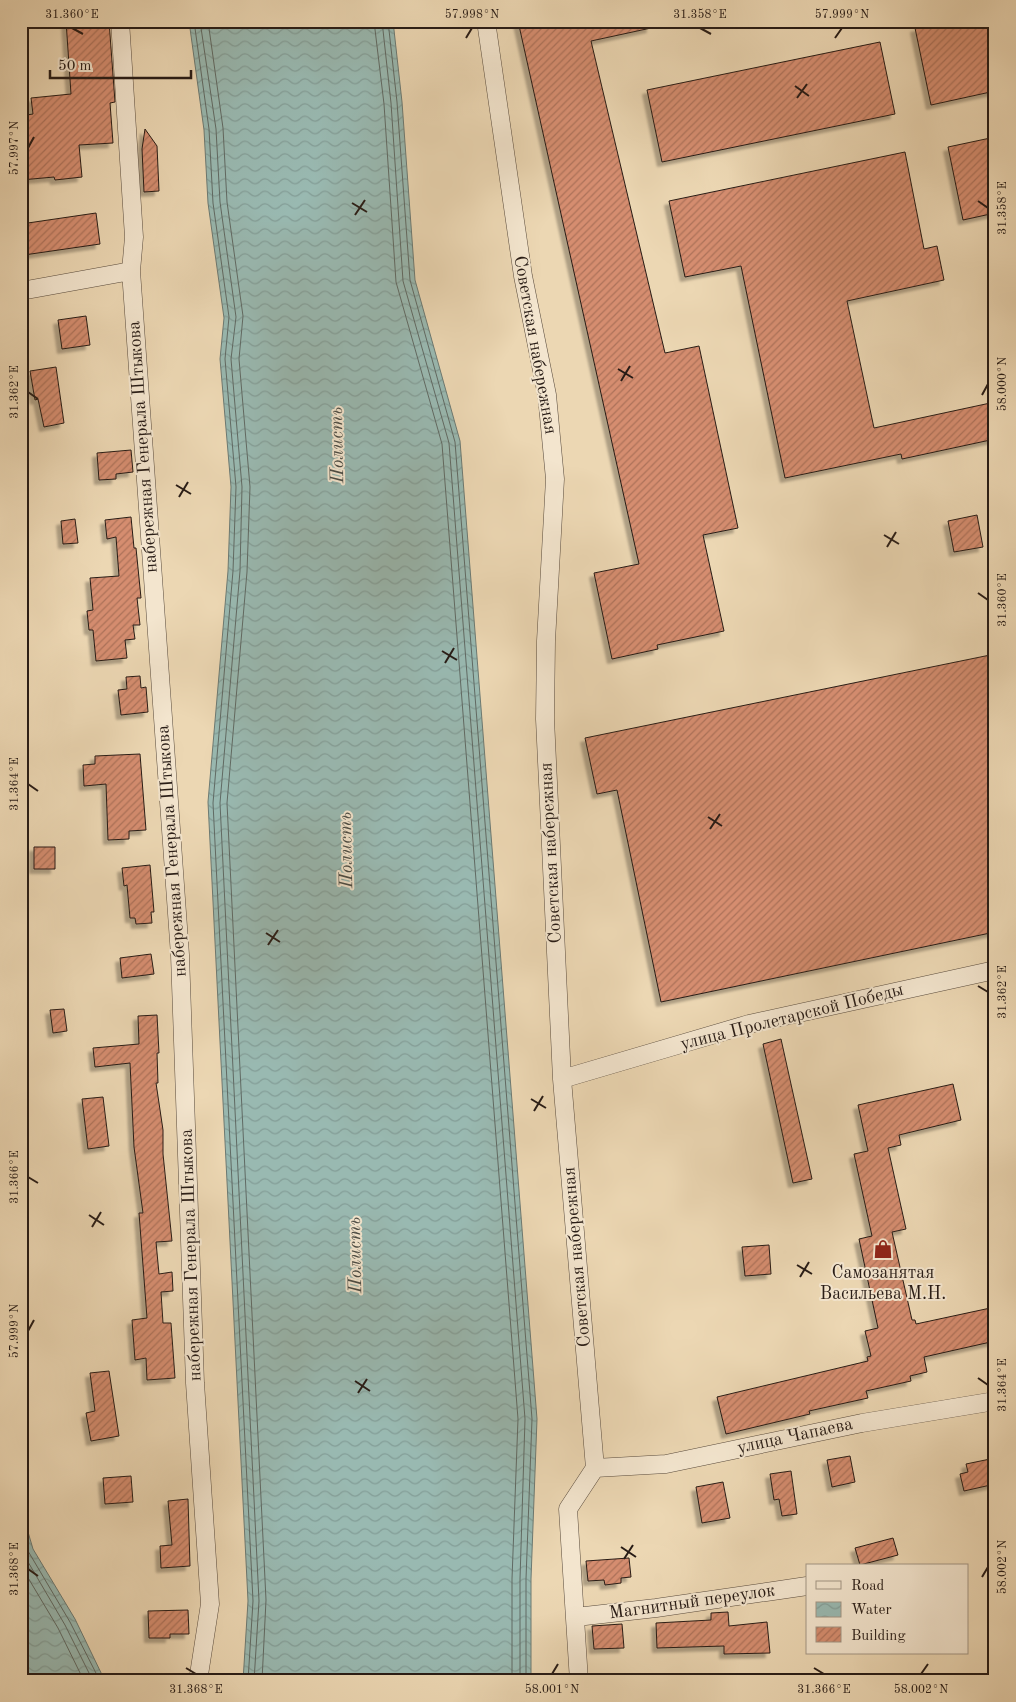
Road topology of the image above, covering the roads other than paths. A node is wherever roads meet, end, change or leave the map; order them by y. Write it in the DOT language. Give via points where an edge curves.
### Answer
graph roads {
  1 [pos="120,21"];
  2 [pos="486,21"];
  3 [pos="130,271"];
  4 [pos="21,291"];
  5 [pos="995,970"];
  6 [pos="562,1079"];
  7 [pos="995,1401"];
  8 [pos="595,1468"];
  9 [pos="806,1586"];
  10 [pos="576,1617"];
  11 [pos="198,1681"];
  12 [pos="578,1681"];
  1 -- 3 [label="street, набережная Генерала Штыкова" via="134,237"];
  2 -- 6 [label="street, Советская набережная" via="523,276 547,395 555,479 545,719"];
  3 -- 4 [label="street"];
  3 -- 11 [label="street, набережная Генерала Штыкова" via="180,955 195,1383 210,1604"];
  5 -- 6 [label="street, улица Пролетарской Победы" via="749,1024"];
  6 -- 8 [label="street, Советская набережная"];
  7 -- 8 [label="street, улица Чапаева" via="862,1422 666,1464"];
  8 -- 10 [label="street" via="568,1509"];
  9 -- 10 [label="street, Магнитный переулок"];
  10 -- 12 [label="street"];
}
